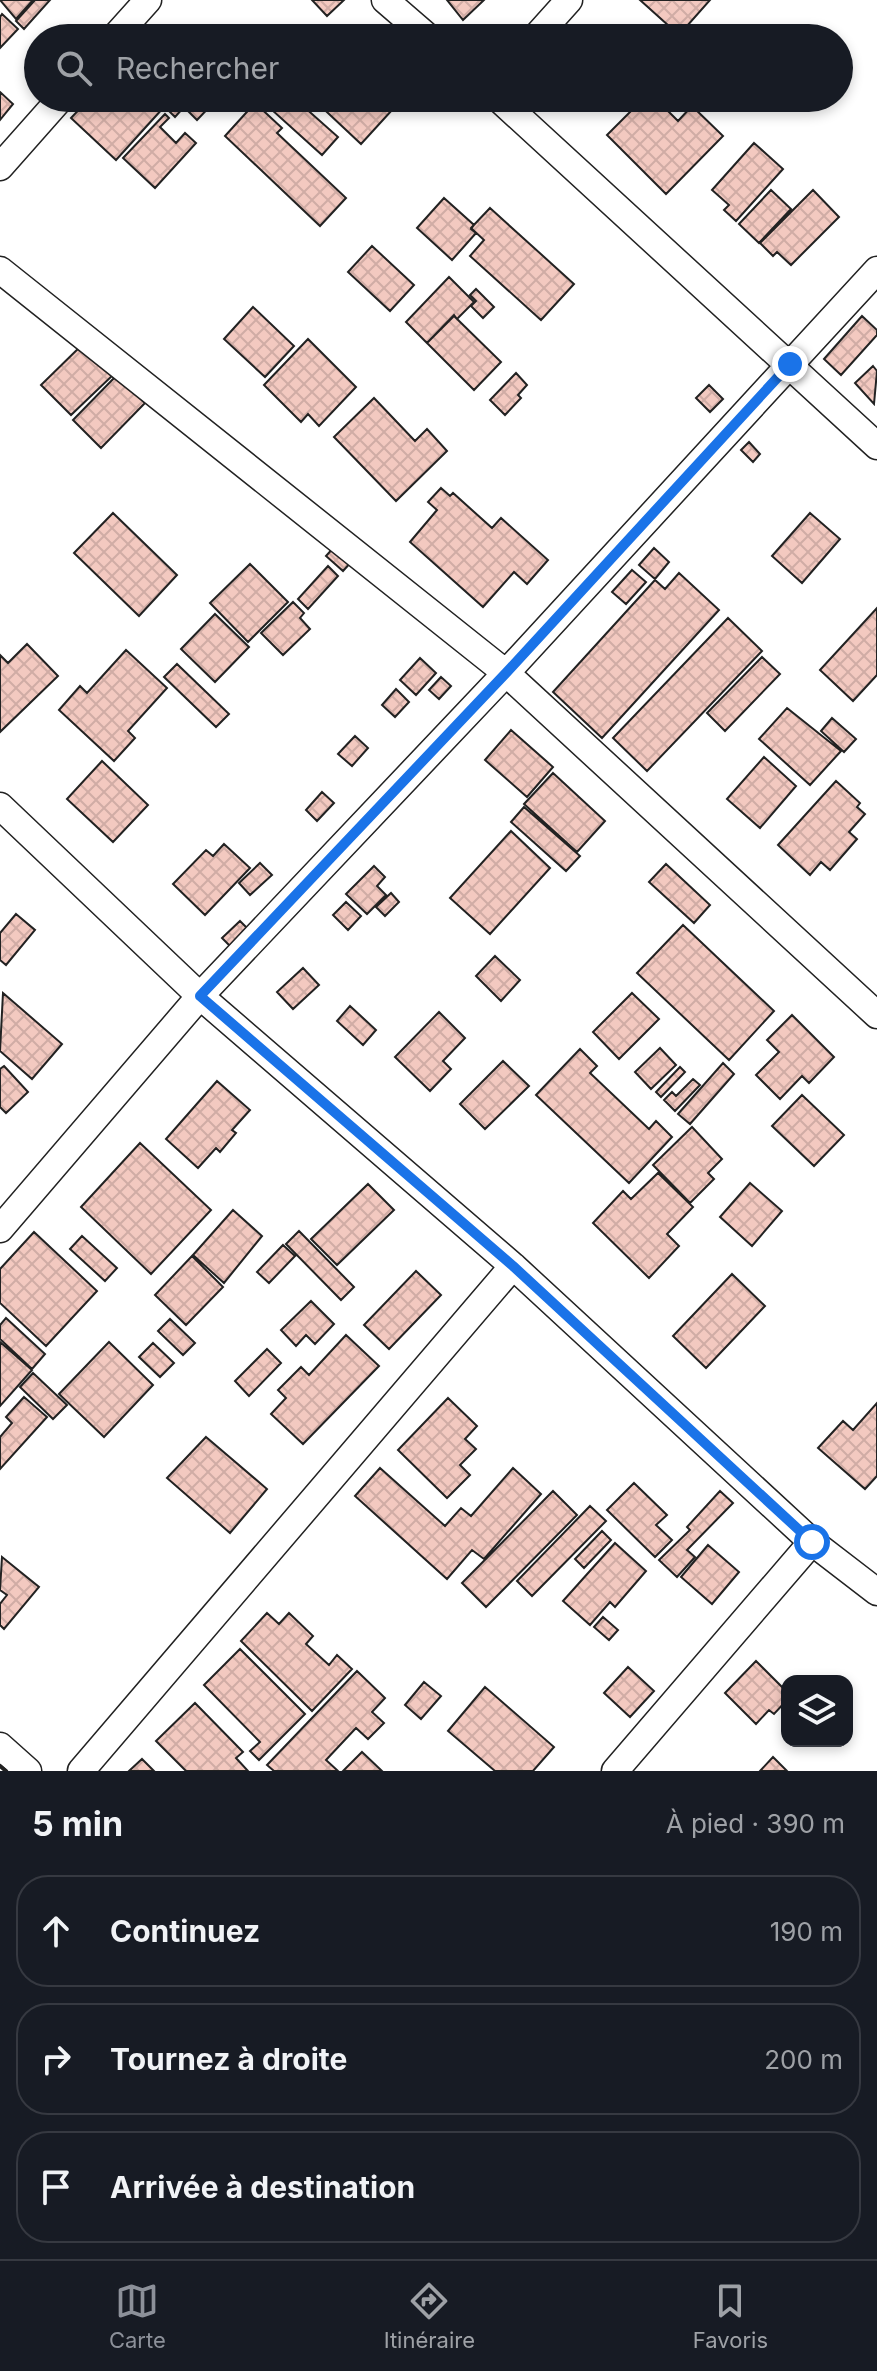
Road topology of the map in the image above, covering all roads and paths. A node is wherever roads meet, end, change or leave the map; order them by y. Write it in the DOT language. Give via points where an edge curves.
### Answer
graph roads {
  1 [pos="148,0"];
  2 [pos="385,0"];
  3 [pos="569,0"];
  4 [pos="127,24"];
  5 [pos="413,24"];
  6 [pos="548,24"];
  7 [pos="49,112"];
  8 [pos="513,112"];
  9 [pos="0,167"];
  10 [pos="0,270"];
  11 [pos="877,270"];
  12 [pos="790,364"];
  13 [pos="877,446"];
  14 [pos="506,673"];
  15 [pos="0,806"];
  16 [pos="200,996"];
  17 [pos="877,1015"];
  18 [pos="0,1229"];
  19 [pos="513,1266"];
  20 [pos="812,1542"];
  21 [pos="877,1592"];
  22 [pos="0,1746"];
  23 [pos="28,1771"];
  24 [pos="81,1771"];
  25 [pos="615,1771"];
  1 -- 4 [label="street"];
  2 -- 5 [label="street"];
  3 -- 6 [label="street"];
  7 -- 9 [label="street"];
  8 -- 12 [label="street"];
  10 -- 14 [label="street"];
  11 -- 12 [label="street"];
  12 -- 13 [label="street"];
  12 -- 14 [label="street"];
  14 -- 16 [label="street"];
  14 -- 17 [label="street"];
  15 -- 16 [label="street"];
  16 -- 18 [label="street"];
  16 -- 19 [label="street"];
  19 -- 20 [label="street"];
  19 -- 24 [label="street"];
  20 -- 21 [label="street"];
  20 -- 25 [label="street"];
  22 -- 23 [label="street"];
}
